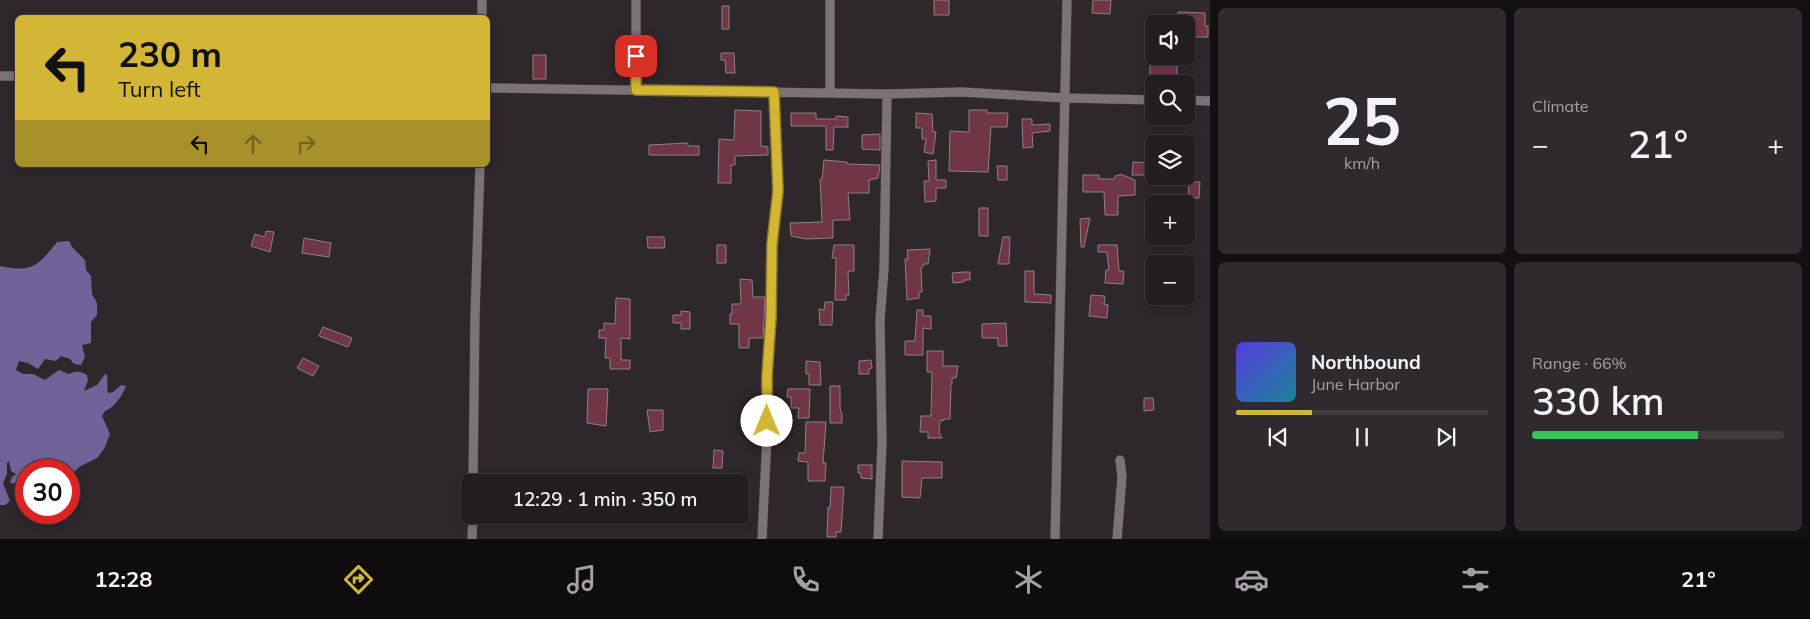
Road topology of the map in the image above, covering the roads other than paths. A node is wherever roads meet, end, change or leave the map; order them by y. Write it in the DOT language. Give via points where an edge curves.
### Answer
graph roads {
  1 [pos="482,0"];
  2 [pos="636,0"];
  3 [pos="830,0"];
  4 [pos="1066,0"];
  5 [pos="482,15"];
  6 [pos="0,76"];
  7 [pos="15,76"];
  8 [pos="490,88"];
  9 [pos="636,90"];
  10 [pos="774,92"];
  11 [pos="830,93"];
  12 [pos="886,94"];
  13 [pos="1065,98"];
  14 [pos="1145,100"];
  15 [pos="1195,100"];
  16 [pos="1210,101"];
  17 [pos="480,167"];
  18 [pos="1120,460"];
  19 [pos="473,474"];
  20 [pos="472,524"];
  21 [pos="472,539"];
  22 [pos="762,539"];
  23 [pos="878,539"];
  24 [pos="1055,539"];
  25 [pos="1117,539"];
  1 -- 5 [label="street"];
  2 -- 9 [label="street"];
  3 -- 11 [label="street"];
  4 -- 13 [label="street"];
  6 -- 7 [label="street"];
  8 -- 9 [label="street"];
  9 -- 10 [label="street"];
  10 -- 11 [label="street"];
  10 -- 22 [label="street" via="778,191 772,244"];
  11 -- 12 [label="street"];
  12 -- 13 [label="street" via="962,92"];
  12 -- 23 [label="street"];
  13 -- 14 [label="street"];
  13 -- 24 [label="street"];
  15 -- 16 [label="street"];
  17 -- 19 [label="street"];
  18 -- 25 [label="street" via="1122,477"];
  20 -- 21 [label="street"];
}
